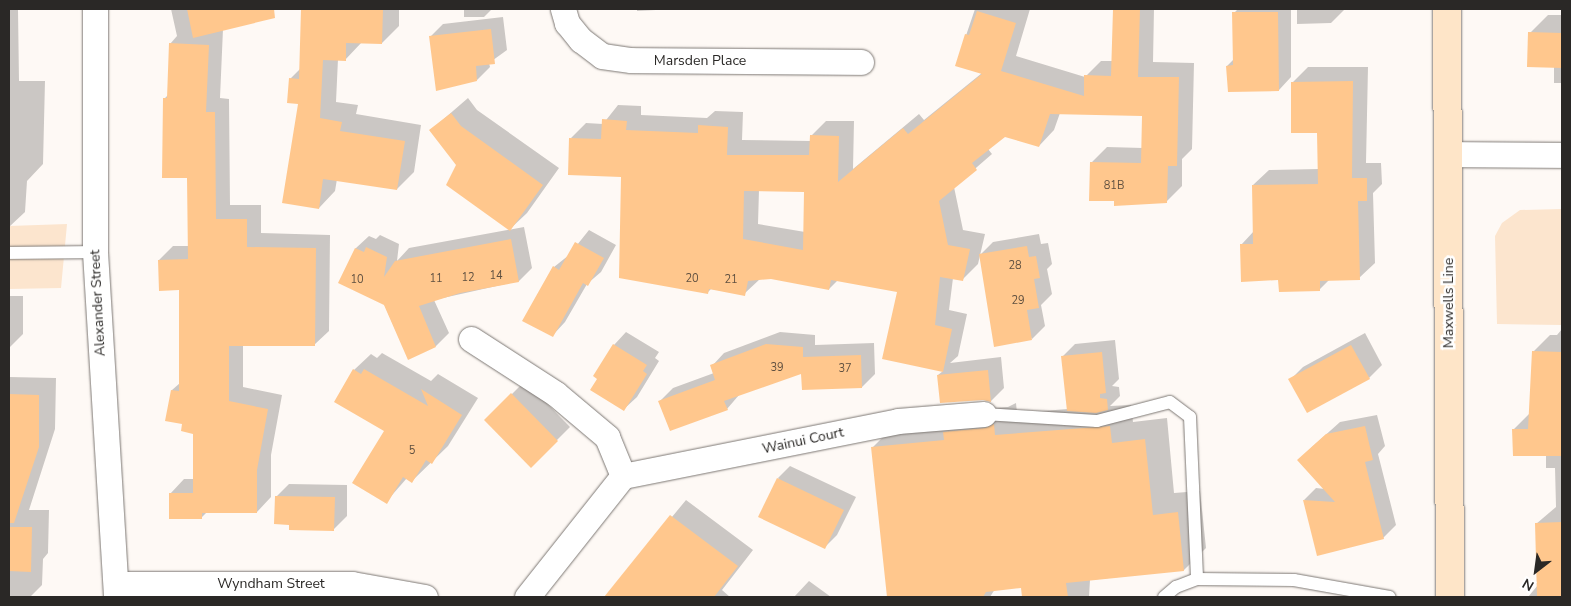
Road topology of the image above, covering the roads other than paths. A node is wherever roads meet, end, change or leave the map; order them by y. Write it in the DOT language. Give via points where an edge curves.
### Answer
graph roads {
  1 [pos="95,9"];
  2 [pos="563,9"];
  3 [pos="1447,9"];
  4 [pos="860,62"];
  5 [pos="1448,154"];
  6 [pos="1562,155"];
  7 [pos="9,252"];
  8 [pos="94,252"];
  9 [pos="471,339"];
  10 [pos="984,414"];
  11 [pos="623,476"];
  12 [pos="1197,579"];
  13 [pos="116,591"];
  14 [pos="424,597"];
  15 [pos="527,597"];
  16 [pos="1164,597"];
  17 [pos="1389,597"];
  18 [pos="1450,597"];
  1 -- 8 [label="street, Alexander Street"];
  2 -- 4 [label="street, Marsden Place" via="567,23 581,40 602,56 630,60"];
  3 -- 5 [label="main road, Maxwells Line"];
  5 -- 6 [label="street"];
  5 -- 18 [label="main road, Maxwells Line"];
  7 -- 8 [label="lane"];
  8 -- 13 [label="street, Alexander Street"];
  9 -- 11 [label="street" via="556,394 607,437"];
  10 -- 11 [label="street, Wainui Court" via="898,422"];
  10 -- 12 [label="lane" via="1097,421 1170,402 1190,417"];
  11 -- 15 [label="street"];
  12 -- 16 [label="lane" via="1176,587"];
  12 -- 17 [label="lane" via="1294,580"];
  13 -- 14 [label="street, Wyndham Street" via="352,584"];
}
